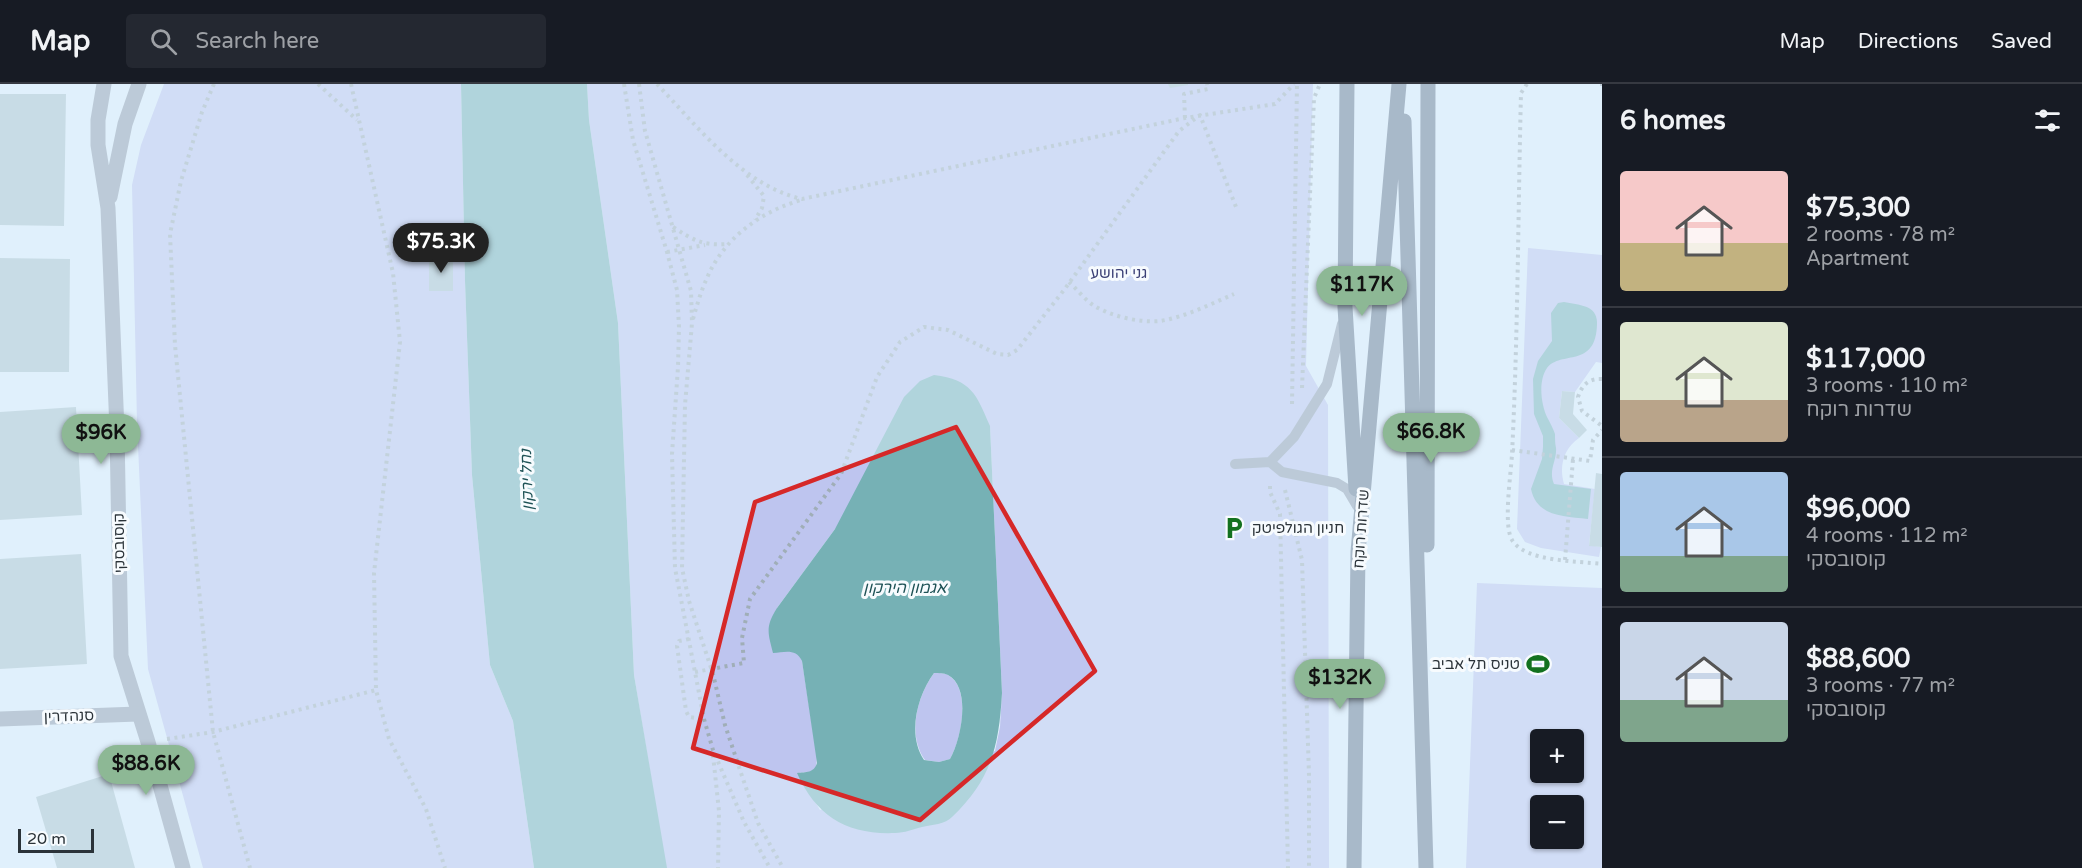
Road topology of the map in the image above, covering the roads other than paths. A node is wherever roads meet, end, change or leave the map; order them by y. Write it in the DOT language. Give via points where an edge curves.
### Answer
graph roads {
  1 [pos="104,84"];
  2 [pos="139,84"];
  3 [pos="1347,84"];
  4 [pos="1401,84"];
  5 [pos="1428,84"];
  6 [pos="108,208"];
  7 [pos="1345,307"];
  8 [pos="1270,462"];
  9 [pos="1235,464"];
  10 [pos="1357,506"];
  11 [pos="1358,552"];
  12 [pos="138,714"];
  13 [pos="0,719"];
  14 [pos="1427,846"];
  15 [pos="183,868"];
  16 [pos="1354,868"];
  17 [pos="1426,868"];
  1 -- 6 [label="street, קוסובסקי" via="98,145"];
  2 -- 6 [label="street, קוסובסקי" via="125,124"];
  3 -- 7 [label="main road"];
  4 -- 11 [label="main road, שדרות רוקח"];
  4 -- 14 [label="main road, שדרות רוקח"];
  5 -- 14 [label="main road"];
  6 -- 12 [label="street, קוסובסקי" via="121,656"];
  7 -- 8 [label="lane" via="1327,384 1294,437"];
  7 -- 10 [label="main road"];
  8 -- 9 [label="lane"];
  8 -- 10 [label="lane" via="1282,472 1337,483 1347,489"];
  10 -- 11 [label="main road"];
  11 -- 16 [label="main road, שדרות רוקח"];
  12 -- 13 [label="street, סנהדרין"];
  12 -- 15 [label="street, קוסובסקי"];
  14 -- 17 [label="main road, שדרות רוקח"];
}
